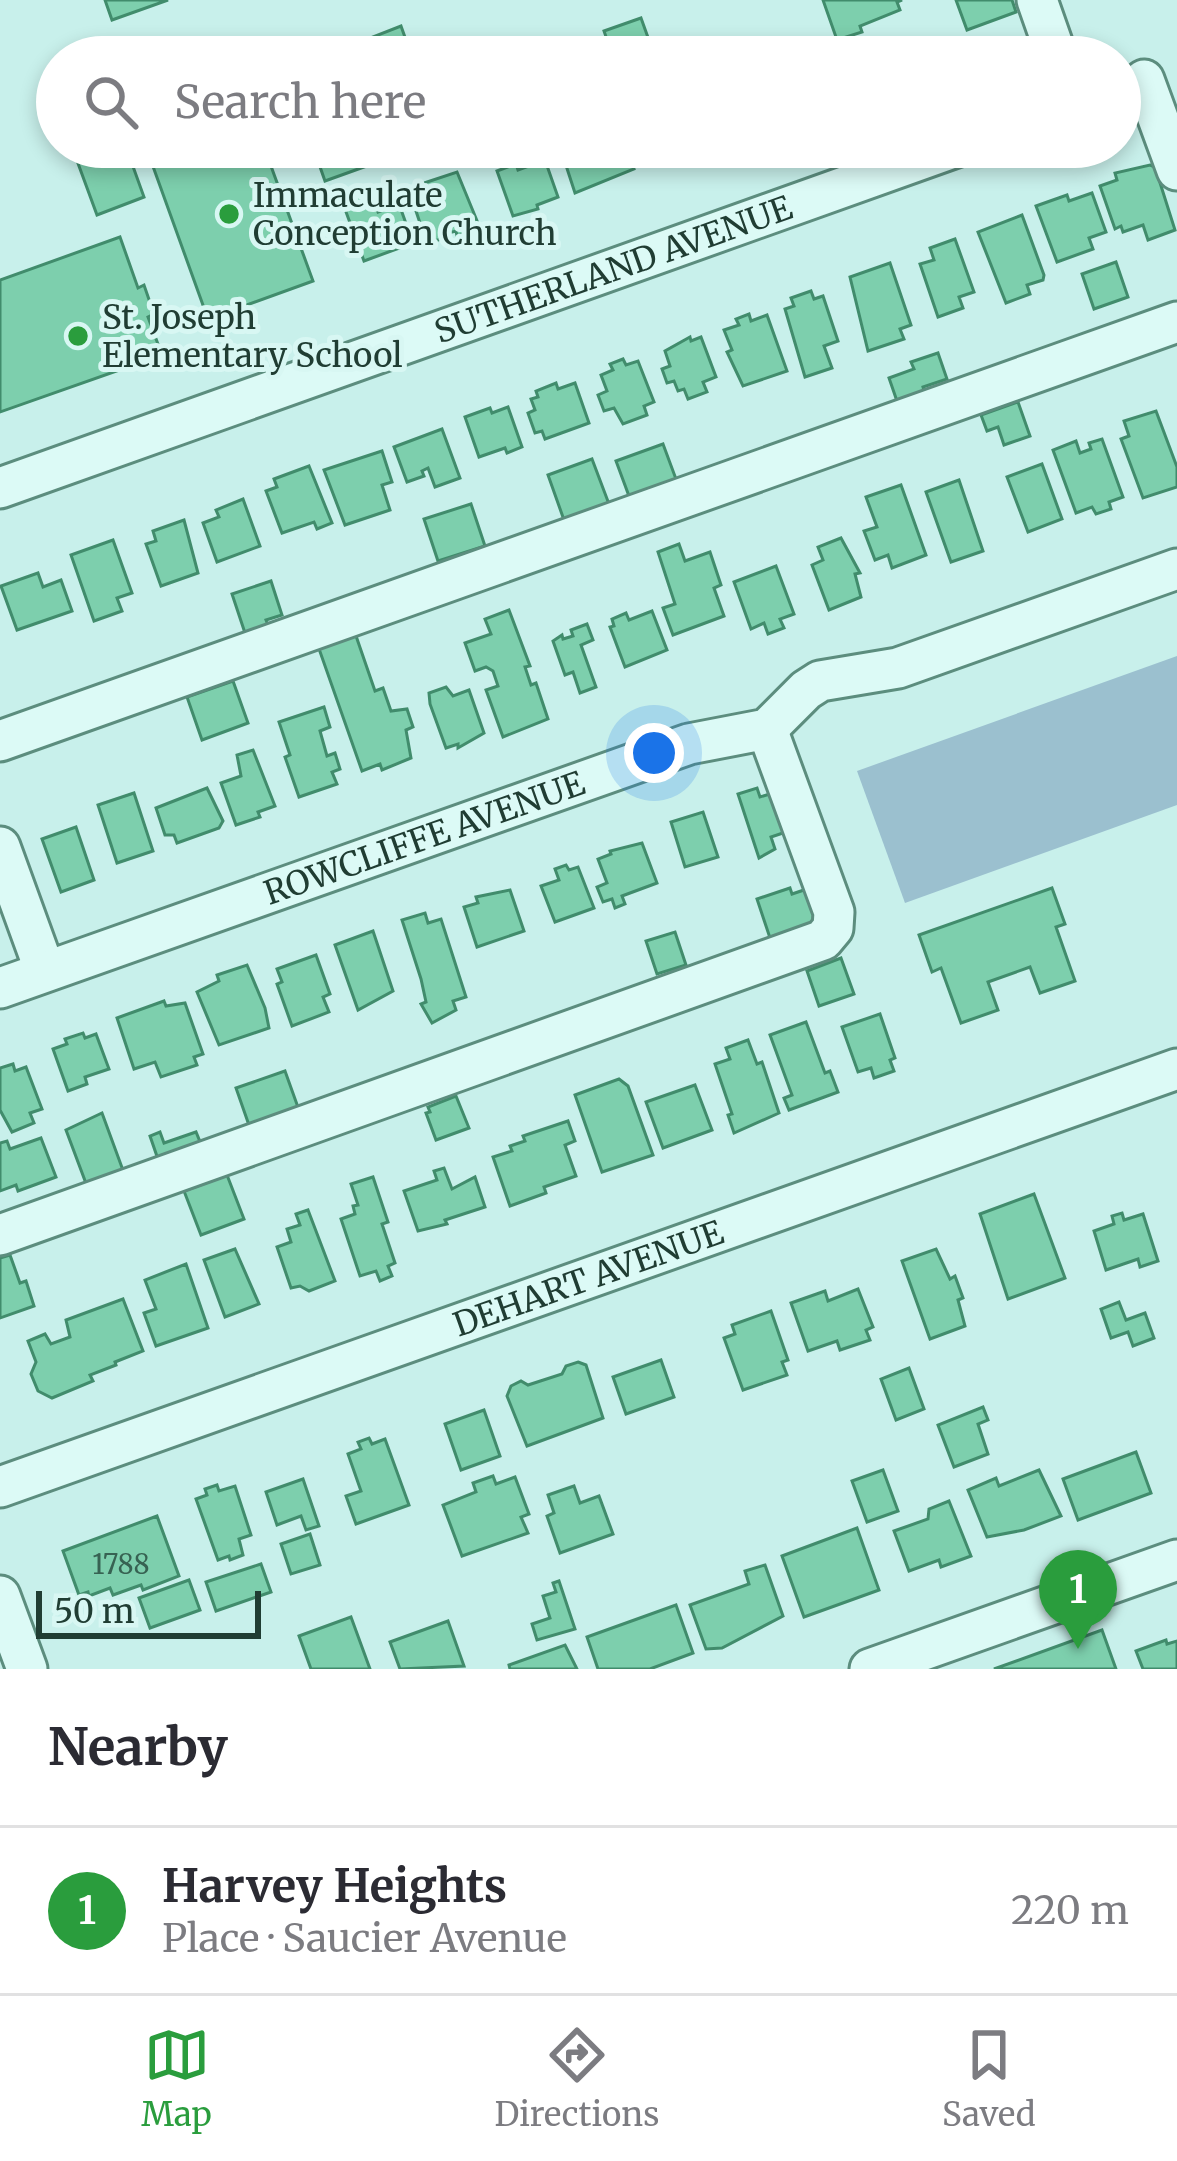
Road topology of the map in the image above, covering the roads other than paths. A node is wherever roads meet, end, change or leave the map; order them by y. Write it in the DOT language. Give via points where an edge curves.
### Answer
graph roads {
  1 [pos="1036,0"];
  2 [pos="1049,36"];
  3 [pos="1147,79"];
  4 [pos="897,168"];
  5 [pos="1177,170"];
  6 [pos="1177,322"];
  7 [pos="0,488"];
  8 [pos="1177,568"];
  9 [pos="767,729"];
  10 [pos="0,741"];
  11 [pos="0,847"];
  12 [pos="45,971"];
  13 [pos="0,988"];
  14 [pos="1177,1069"];
  15 [pos="0,1235"];
  16 [pos="0,1487"];
  17 [pos="1177,1560"];
  18 [pos="0,1596"];
  19 [pos="27,1669"];
  20 [pos="870,1669"];
  1 -- 2 [label="street"];
  3 -- 5 [label="street"];
  4 -- 7 [label="street, SUTHERLAND AVENUE"];
  6 -- 10 [label="street"];
  8 -- 9 [label="street" via="898,668 820,682"];
  9 -- 12 [label="street, ROWCLIFFE AVENUE" via="676,748"];
  9 -- 15 [label="street" via="834,912 823,940"];
  11 -- 12 [label="street"];
  12 -- 13 [label="street, ROWCLIFFE AVENUE"];
  14 -- 16 [label="street, DEHART AVENUE"];
  17 -- 20 [label="street"];
  18 -- 19 [label="street"];
}
